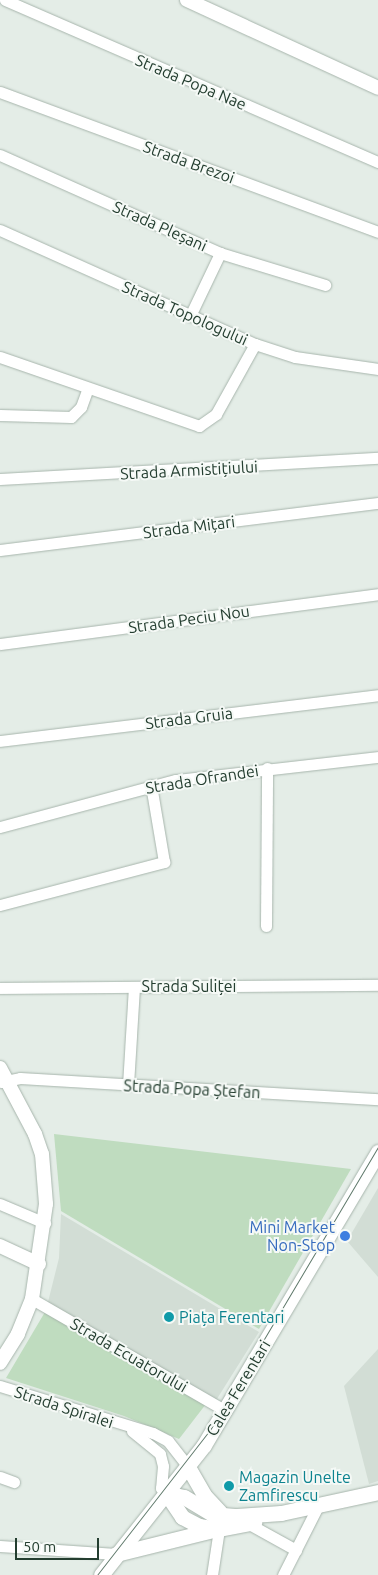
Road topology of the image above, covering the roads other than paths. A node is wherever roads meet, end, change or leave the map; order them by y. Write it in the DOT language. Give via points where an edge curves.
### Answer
graph roads {
  1 [pos="5,0"];
  2 [pos="187,0"];
  3 [pos="378,88"];
  4 [pos="0,92"];
  5 [pos="0,155"];
  6 [pos="378,162"];
  7 [pos="0,230"];
  8 [pos="378,232"];
  9 [pos="220,253"];
  10 [pos="325,285"];
  11 [pos="190,316"];
  12 [pos="255,344"];
  13 [pos="0,357"];
  14 [pos="378,368"];
  15 [pos="88,388"];
  16 [pos="0,415"];
  17 [pos="378,458"];
  18 [pos="0,478"];
  19 [pos="378,503"];
  20 [pos="0,550"];
  21 [pos="378,594"];
  22 [pos="0,644"];
  23 [pos="378,695"];
  24 [pos="0,741"];
  25 [pos="378,757"];
  26 [pos="267,768"];
  27 [pos="151,786"];
  28 [pos="0,827"];
  29 [pos="0,905"];
  30 [pos="266,926"];
  31 [pos="378,985"];
  32 [pos="134,987"];
  33 [pos="0,988"];
  34 [pos="2,1077"];
  35 [pos="128,1086"];
  36 [pos="378,1099"];
  37 [pos="378,1152"];
  38 [pos="0,1204"];
  39 [pos="45,1223"];
  40 [pos="0,1246"];
  41 [pos="39,1264"];
  42 [pos="32,1299"];
  43 [pos="2,1357"];
  44 [pos="0,1386"];
  45 [pos="226,1411"];
  46 [pos="129,1428"];
  47 [pos="188,1467"];
  48 [pos="0,1477"];
  49 [pos="14,1482"];
  50 [pos="378,1492"];
  51 [pos="166,1493"];
  52 [pos="318,1506"];
  53 [pos="281,1513"];
  54 [pos="221,1522"];
  55 [pos="248,1524"];
  56 [pos="0,1546"];
  57 [pos="296,1550"];
  58 [pos="116,1554"];
  59 [pos="101,1575"];
  60 [pos="212,1575"];
  61 [pos="283,1575"];
  1 -- 6 [label="street, Strada Popa Nae"];
  2 -- 3 [label="street"];
  4 -- 8 [label="street, Strada Brezoi"];
  5 -- 9 [label="street, Strada Pleșani"];
  7 -- 11 [label="street, Strada Topologului"];
  9 -- 10 [label="street, Strada Pleșani"];
  9 -- 11 [label="street"];
  11 -- 12 [label="street, Strada Topologului"];
  12 -- 14 [label="street, Strada Topologului" via="295,357"];
  12 -- 15 [label="street" via="216,414 205,424 189,425"];
  13 -- 15 [label="street"];
  15 -- 16 [label="street" via="81,407 71,417"];
  17 -- 18 [label="street, Strada Armistițiului"];
  19 -- 20 [label="street, Strada Mițari"];
  21 -- 22 [label="street, Strada Peciu Nou"];
  23 -- 24 [label="street, Strada Gruia"];
  25 -- 26 [label="street, Strada Ofrandei"];
  26 -- 27 [label="street, Strada Ofrandei"];
  26 -- 30 [label="street"];
  27 -- 28 [label="street, Strada Ofrandei"];
  27 -- 29 [label="street" via="164,862"];
  31 -- 32 [label="street, Strada Suliței"];
  32 -- 33 [label="street, Strada Suliței"];
  32 -- 35 [label="street"];
  34 -- 35 [label="street, Strada Popa Ștefan"];
  34 -- 39 [label="street" via="35,1134 42,1154 46,1180"];
  35 -- 36 [label="street, Strada Popa Ștefan"];
  37 -- 45 [label="main road, Calea Ferentari"];
  38 -- 39 [label="street"];
  39 -- 41 [label="street"];
  40 -- 41 [label="street"];
  41 -- 42 [label="street"];
  42 -- 43 [label="street" via="26,1317"];
  42 -- 45 [label="street, Strada Ecuatorului"];
  44 -- 46 [label="street, Strada Spiralei"];
  45 -- 47 [label="main road, Calea Ferentari"];
  46 -- 47 [label="street, Strada Spiralei" via="153,1433 168,1441"];
  46 -- 51 [label="street, Strada Spiralei" via="160,1454 162,1488"];
  47 -- 51 [label="main road, Calea Ferentari"];
  47 -- 54 [label="main road"];
  48 -- 49 [label="street"];
  50 -- 52 [label="main road"];
  51 -- 54 [label="main road" via="184,1498"];
  51 -- 58 [label="main road, Calea Ferentari"];
  52 -- 53 [label="main road"];
  52 -- 57 [label="street"];
  53 -- 54 [label="main road"];
  53 -- 55 [label="main road"];
  54 -- 55 [label="main road"];
  54 -- 58 [label="main road"];
  54 -- 60 [label="street"];
  55 -- 57 [label="street"];
  56 -- 58 [label="street"];
  57 -- 61 [label="street"];
  58 -- 59 [label="main road, Calea Ferentari"];
}
